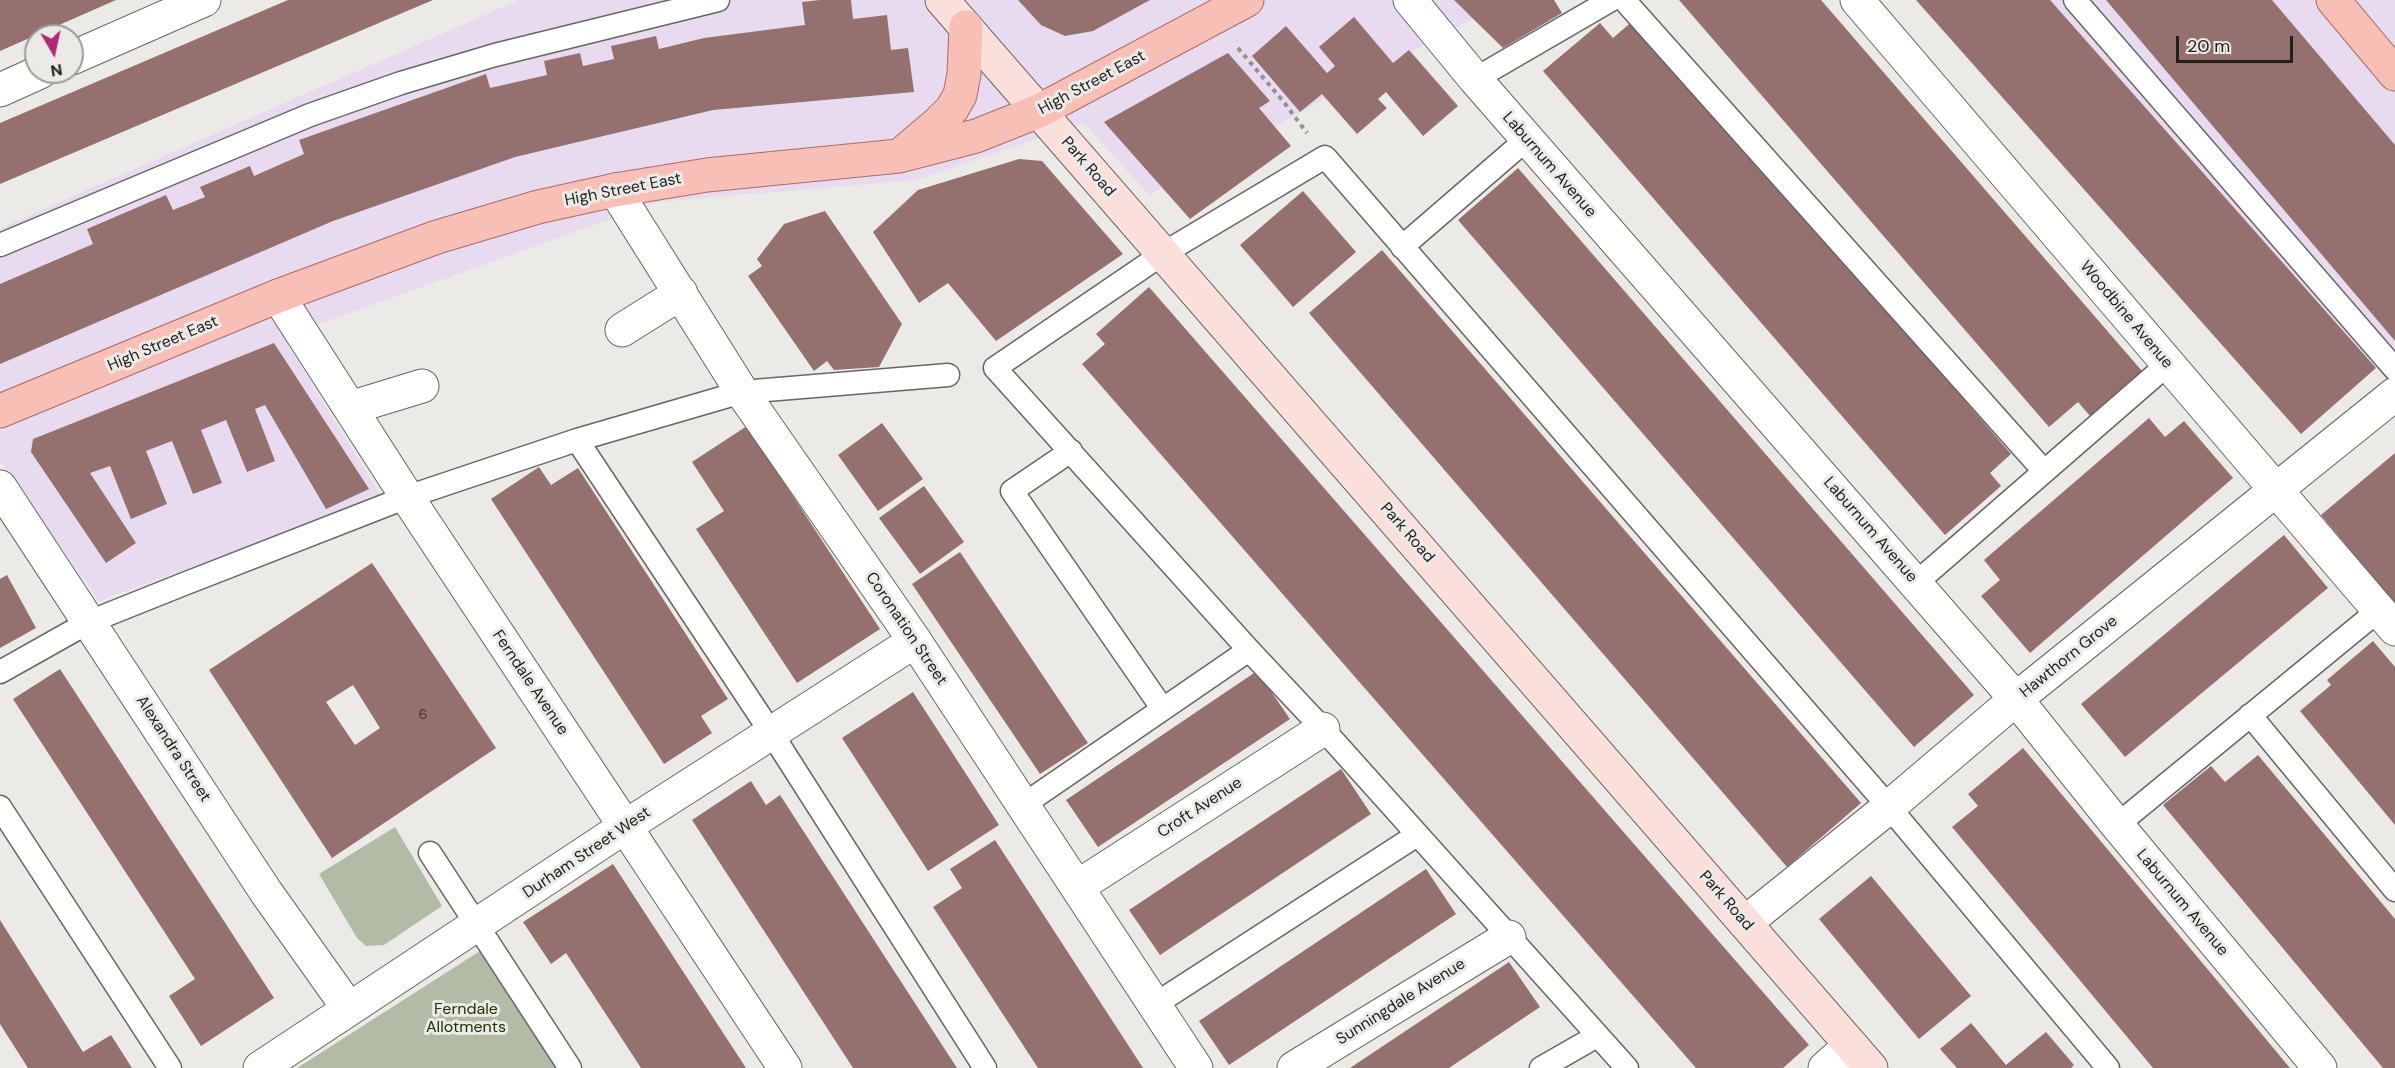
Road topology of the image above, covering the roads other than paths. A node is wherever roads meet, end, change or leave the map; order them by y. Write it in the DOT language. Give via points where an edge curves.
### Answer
graph roads {
  1 [pos="204,0"];
  2 [pos="718,0"];
  3 [pos="942,0"];
  4 [pos="1247,0"];
  5 [pos="1410,0"];
  6 [pos="1611,0"];
  7 [pos="1624,0"];
  8 [pos="1857,0"];
  9 [pos="2075,0"];
  10 [pos="2333,0"];
  11 [pos="966,27"];
  12 [pos="84,53"];
  13 [pos="2395,74"];
  14 [pos="24,79"];
  15 [pos="1475,80"];
  16 [pos="0,90"];
  17 [pos="1040,111"];
  18 [pos="1527,139"];
  19 [pos="899,156"];
  20 [pos="615,190"];
  21 [pos="0,245"];
  22 [pos="1402,247"];
  23 [pos="1164,253"];
  24 [pos="681,293"];
  25 [pos="278,296"];
  26 [pos="622,330"];
  27 [pos="2168,364"];
  28 [pos="2395,369"];
  29 [pos="948,375"];
  30 [pos="422,386"];
  31 [pos="742,392"];
  32 [pos="2395,394"];
  33 [pos="350,408"];
  34 [pos="0,411"];
  35 [pos="577,440"];
  36 [pos="1071,451"];
  37 [pos="2044,471"];
  38 [pos="0,487"];
  39 [pos="2276,490"];
  40 [pos="407,497"];
  41 [pos="1916,583"];
  42 [pos="2387,620"];
  43 [pos="89,622"];
  44 [pos="915,641"];
  45 [pos="1249,650"];
  46 [pos="0,672"];
  47 [pos="2016,699"];
  48 [pos="1162,708"];
  49 [pos="2250,715"];
  50 [pos="1323,729"];
  51 [pos="772,734"];
  52 [pos="1023,805"];
  53 [pos="0,807"];
  54 [pos="1889,807"];
  55 [pos="2117,825"];
  56 [pos="626,826"];
  57 [pos="1417,835"];
  58 [pos="430,853"];
  59 [pos="1077,887"];
  60 [pos="2395,890"];
  61 [pos="1745,923"];
  62 [pos="477,927"];
  63 [pos="1509,936"];
  64 [pos="1154,1005"];
  65 [pos="349,1009"];
  66 [pos="1597,1036"];
  67 [pos="1861,1057"];
  68 [pos="170,1068"];
  69 [pos="260,1068"];
  70 [pos="570,1068"];
  71 [pos="785,1068"];
  72 [pos="985,1068"];
  73 [pos="1196,1068"];
  74 [pos="1294,1068"];
  75 [pos="1541,1068"];
  76 [pos="1627,1068"];
  77 [pos="1825,1068"];
  78 [pos="2108,1068"];
  79 [pos="2320,1068"];
  1 -- 12 [label="street"];
  2 -- 21 [label="lane" via="495,55 401,83 310,115"];
  3 -- 11 [label="street, Park Road"];
  4 -- 17 [label="main road, High Street East"];
  5 -- 15 [label="street, Laburnum Avenue"];
  6 -- 15 [label="lane"];
  7 -- 37 [label="lane"];
  8 -- 27 [label="street, Woodbine Avenue"];
  9 -- 28 [label="lane"];
  10 -- 13 [label="main road"];
  11 -- 17 [label="street, Park Road"];
  11 -- 19 [label="main road" via="960,95 938,123"];
  14 -- 16 [label="street"];
  15 -- 18 [label="street, Laburnum Avenue"];
  17 -- 19 [label="main road, High Street East" via="976,136"];
  17 -- 23 [label="street, Park Road"];
  18 -- 22 [label="lane"];
  18 -- 41 [label="street, Laburnum Avenue"];
  19 -- 20 [label="main road, High Street East" via="707,175"];
  20 -- 24 [label="street, Coronation Street"];
  20 -- 25 [label="main road, High Street East" via="538,207 436,237"];
  22 -- 23 [label="lane" via="1325,157"];
  22 -- 54 [label="lane"];
  23 -- 36 [label="lane" via="995,368"];
  23 -- 61 [label="street, Park Road"];
  24 -- 26 [label="street"];
  24 -- 31 [label="street, Coronation Street"];
  25 -- 33 [label="street, Ferndale Avenue"];
  25 -- 34 [label="main road, High Street East"];
  27 -- 37 [label="lane"];
  27 -- 39 [label="street, Woodbine Avenue"];
  29 -- 31 [label="lane"];
  30 -- 33 [label="street"];
  31 -- 35 [label="lane"];
  31 -- 44 [label="street, Coronation Street"];
  32 -- 39 [label="street, Hawthorn Grove"];
  33 -- 40 [label="street, Ferndale Avenue"];
  35 -- 40 [label="lane"];
  35 -- 51 [label="lane"];
  36 -- 45 [label="lane"];
  36 -- 48 [label="lane" via="1012,491"];
  37 -- 41 [label="lane"];
  38 -- 43 [label="street, Alexandra Street"];
  39 -- 42 [label="street, Woodbine Avenue"];
  39 -- 47 [label="street, Hawthorn Grove"];
  40 -- 43 [label="lane"];
  40 -- 56 [label="street, Ferndale Avenue"];
  41 -- 47 [label="street, Laburnum Avenue"];
  42 -- 49 [label="lane"];
  43 -- 46 [label="lane"];
  43 -- 65 [label="street, Alexandra Street" via="266,892"];
  44 -- 51 [label="street, Durham Street West"];
  44 -- 52 [label="street, Coronation Street"];
  45 -- 48 [label="lane"];
  45 -- 50 [label="lane"];
  47 -- 54 [label="street, Hawthorn Grove"];
  47 -- 55 [label="street, Laburnum Avenue"];
  48 -- 52 [label="lane"];
  49 -- 55 [label="lane"];
  49 -- 60 [label="lane"];
  50 -- 57 [label="lane"];
  50 -- 59 [label="street, Croft Avenue"];
  51 -- 56 [label="street, Durham Street West"];
  51 -- 72 [label="lane"];
  52 -- 59 [label="street, Coronation Street"];
  53 -- 68 [label="lane"];
  54 -- 61 [label="street, Hawthorn Grove"];
  54 -- 78 [label="lane"];
  55 -- 79 [label="street, Laburnum Avenue"];
  56 -- 62 [label="street, Durham Street West"];
  56 -- 71 [label="street, Ferndale Avenue"];
  57 -- 63 [label="lane"];
  57 -- 64 [label="lane"];
  58 -- 62 [label="lane"];
  59 -- 64 [label="street, Coronation Street"];
  61 -- 67 [label="street, Park Road"];
  62 -- 65 [label="street, Durham Street West"];
  62 -- 70 [label="lane"];
  63 -- 66 [label="lane"];
  63 -- 74 [label="street, Sunningdale Avenue"];
  64 -- 73 [label="street, Coronation Street"];
  65 -- 69 [label="street, Durham Street West"];
  66 -- 75 [label="lane"];
  66 -- 76 [label="lane"];
  67 -- 77 [label="street"];
}
